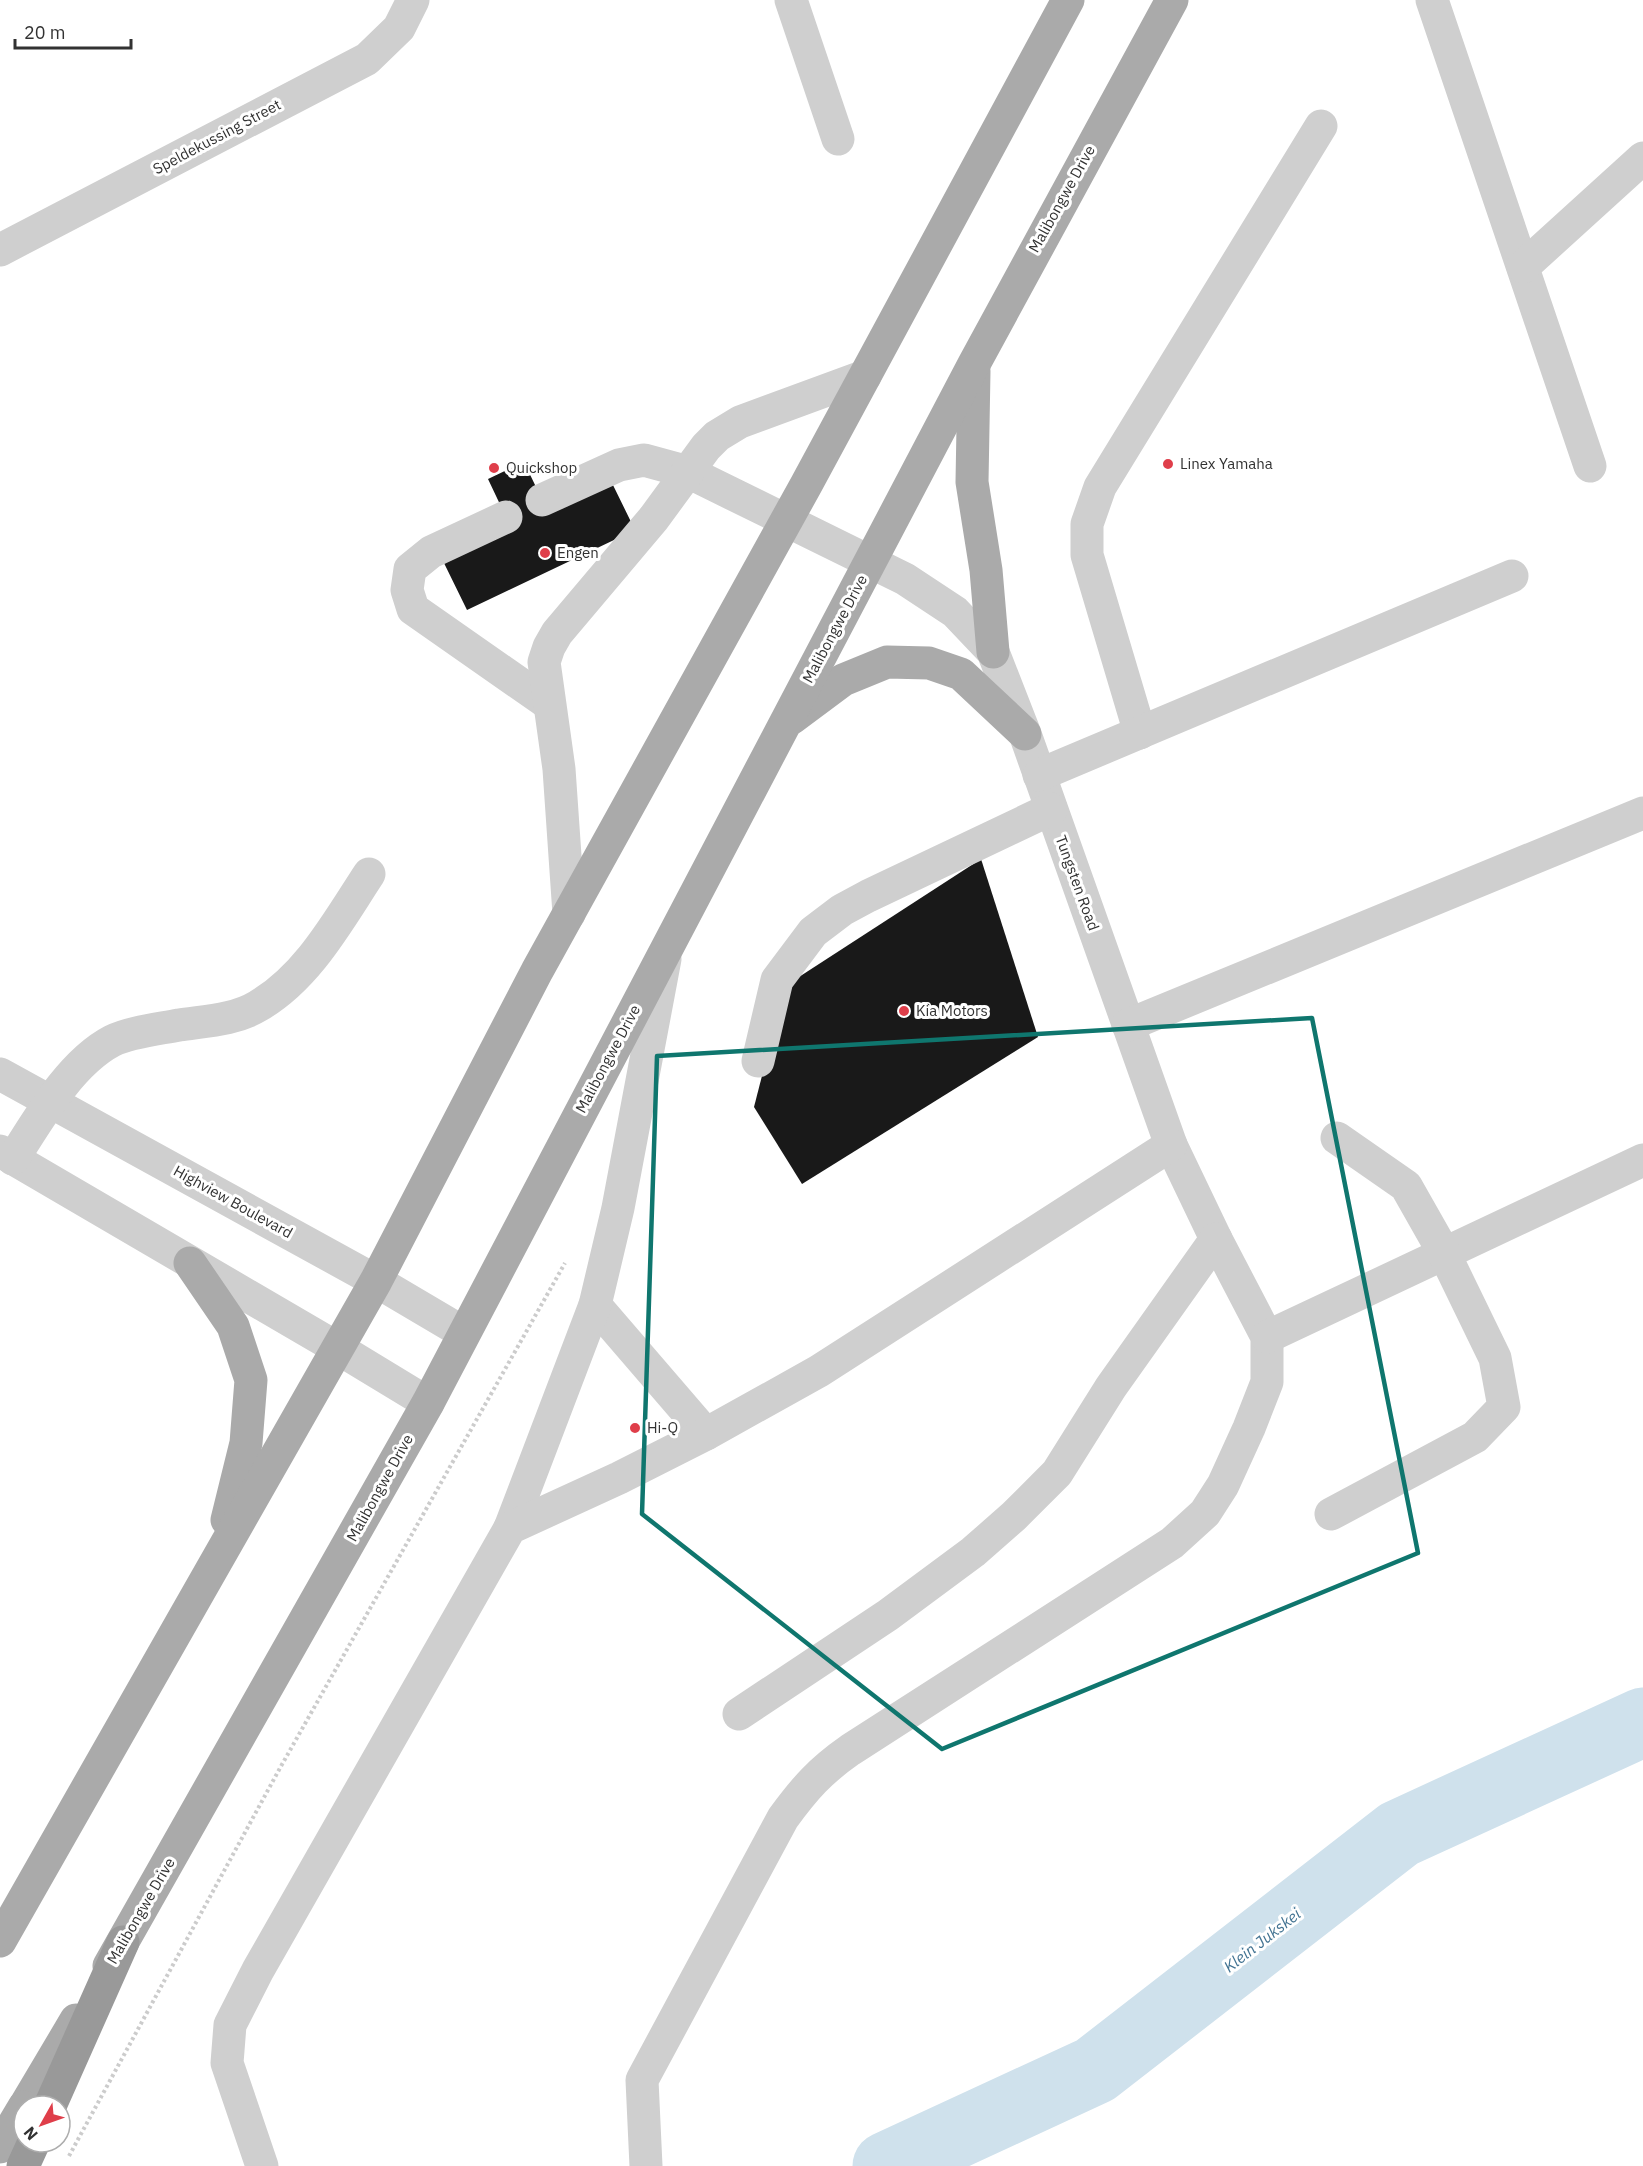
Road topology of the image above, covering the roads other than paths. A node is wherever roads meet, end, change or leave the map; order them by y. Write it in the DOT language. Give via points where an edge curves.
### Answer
graph roads {
  1 [pos="413,0"];
  2 [pos="791,0"];
  3 [pos="1068,0"];
  4 [pos="1172,0"];
  5 [pos="1432,0"];
  6 [pos="1321,126"];
  7 [pos="838,139"];
  8 [pos="1643,158"];
  9 [pos="0,250"];
  10 [pos="1523,267"];
  11 [pos="974,364"];
  12 [pos="865,376"];
  13 [pos="1590,466"];
  14 [pos="688,472"];
  15 [pos="542,500"];
  16 [pos="506,517"];
  17 [pos="787,520"];
  18 [pos="870,561"];
  19 [pos="1512,576"];
  20 [pos="993,652"];
  21 [pos="549,704"];
  22 [pos="784,723"];
  23 [pos="1140,733"];
  24 [pos="1024,734"];
  25 [pos="1039,776"];
  26 [pos="1051,809"];
  27 [pos="1643,813"];
  28 [pos="369,874"];
  29 [pos="569,914"];
  30 [pos="668,945"];
  31 [pos="1128,1025"];
  32 [pos="758,1061"];
  33 [pos="0,1074"];
  34 [pos="49,1101"];
  35 [pos="1337,1138"];
  36 [pos="1171,1145"];
  37 [pos="7,1155"];
  38 [pos="1643,1160"];
  39 [pos="1216,1239"];
  40 [pos="1444,1253"];
  41 [pos="190,1263"];
  42 [pos="376,1281"];
  43 [pos="595,1305"];
  44 [pos="464,1333"];
  45 [pos="1267,1337"];
  46 [pos="339,1349"];
  47 [pos="428,1403"];
  48 [pos="706,1434"];
  49 [pos="1331,1514"];
  50 [pos="510,1528"];
  51 [pos="218,1557"];
  52 [pos="739,1714"];
  53 [pos="0,1941"];
  54 [pos="123,1942"];
  55 [pos="32,2094"];
  56 [pos="55,2094"];
  57 [pos="12,2127"];
  58 [pos="0,2147"];
  59 [pos="262,2166"];
  60 [pos="646,2166"];
  1 -- 9 [label="street, Speldekussing Street" via="399,28 367,59"];
  2 -- 7 [label="street"];
  3 -- 12 [label="main road"];
  4 -- 11 [label="main road, Malibongwe Drive"];
  5 -- 10 [label="street"];
  6 -- 23 [label="street" via="1100,487 1087,525 1087,555"];
  8 -- 10 [label="street"];
  10 -- 13 [label="street"];
  11 -- 18 [label="main road, Malibongwe Drive"];
  11 -- 20 [label="main road" via="972,482 986,570"];
  12 -- 14 [label="street" via="740,422 717,436"];
  12 -- 17 [label="main road"];
  14 -- 15 [label="street, Tungsten Road" via="644,460 619,465"];
  14 -- 17 [label="street, Tungsten Road"];
  14 -- 21 [label="street" via="557,633 544,662"];
  16 -- 21 [label="street" via="431,552 410,569 407,590 413,609"];
  17 -- 18 [label="street, Tungsten Road"];
  17 -- 29 [label="main road"];
  18 -- 20 [label="street, Tungsten Road" via="955,612"];
  18 -- 22 [label="main road, Malibongwe Drive"];
  19 -- 23 [label="street"];
  20 -- 24 [label="street, Tungsten Road"];
  21 -- 29 [label="street"];
  22 -- 24 [label="main road" via="843,680 887,662 929,663 961,674"];
  22 -- 30 [label="main road, Malibongwe Drive"];
  23 -- 25 [label="street"];
  24 -- 25 [label="street, Tungsten Road"];
  25 -- 26 [label="street, Tungsten Road"];
  26 -- 31 [label="street, Tungsten Road"];
  26 -- 32 [label="street" via="868,896 813,932 777,980"];
  27 -- 31 [label="street"];
  28 -- 34 [label="street" via="322,945 283,990 256,1008 222,1019 113,1040 88,1057"];
  29 -- 42 [label="main road"];
  30 -- 43 [label="street" via="618,1208"];
  30 -- 44 [label="main road, Malibongwe Drive"];
  31 -- 36 [label="street, Tungsten Road"];
  33 -- 34 [label="street, Highview Boulevard"];
  34 -- 37 [label="street"];
  34 -- 42 [label="street, Highview Boulevard"];
  35 -- 40 [label="street" via="1406,1186"];
  36 -- 39 [label="street, Tungsten Road"];
  36 -- 48 [label="street" via="819,1371"];
  37 -- 41 [label="street"];
  38 -- 40 [label="street"];
  39 -- 45 [label="street, Tungsten Road"];
  39 -- 52 [label="street" via="1111,1387 1057,1473 1014,1516 888,1615"];
  40 -- 45 [label="street"];
  40 -- 49 [label="street" via="1495,1358 1504,1407 1475,1437"];
  41 -- 46 [label="street"];
  41 -- 51 [label="main road" via="233,1326 250,1380 246,1443"];
  42 -- 44 [label="street, Highview Boulevard"];
  42 -- 46 [label="main road"];
  43 -- 48 [label="street"];
  43 -- 50 [label="street"];
  44 -- 47 [label="main road, Malibongwe Drive"];
  45 -- 60 [label="street" via="1267,1382 1227,1476 1204,1513 1172,1543 850,1750 806,1787 783,1818 642,2080"];
  46 -- 47 [label="street"];
  46 -- 51 [label="main road"];
  47 -- 54 [label="main road, Malibongwe Drive"];
  48 -- 50 [label="street"];
  50 -- 59 [label="street" via="230,2025 227,2063"];
  51 -- 53 [label="main road"];
  54 -- 55 [label="main road, Malibongwe Drive"];
  54 -- 56 [label="highway"];
  57 -- 58 [label="main road, Malibongwe Drive"];
}
